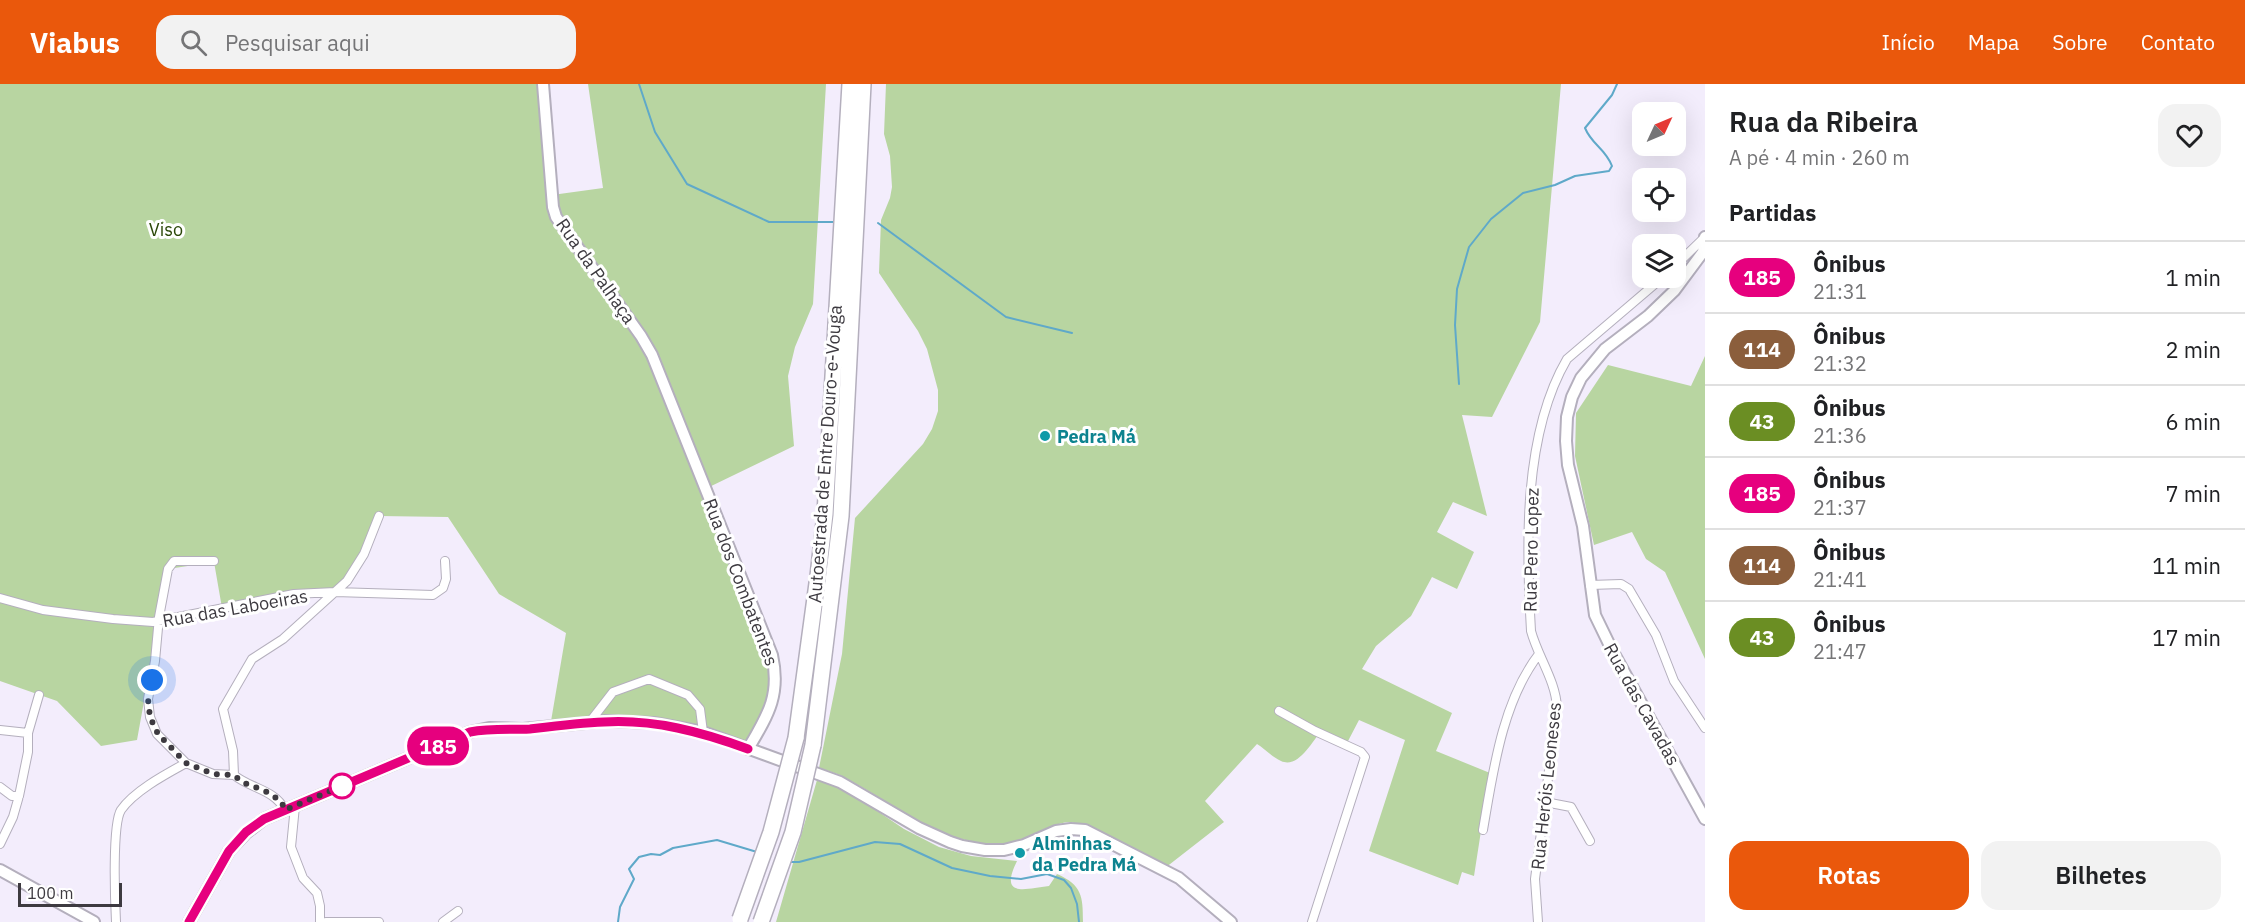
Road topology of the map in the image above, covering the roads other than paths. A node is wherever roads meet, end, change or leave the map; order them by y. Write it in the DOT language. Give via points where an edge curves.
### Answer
graph roads {
  1 [pos="543,84"];
  2 [pos="850,84"];
  3 [pos="863,84"];
  4 [pos="1704,238"];
  5 [pos="1686,255"];
  6 [pos="1650,288"];
  7 [pos="689,448"];
  8 [pos="379,516"];
  9 [pos="214,561"];
  10 [pos="445,561"];
  11 [pos="1590,585"];
  12 [pos="335,592"];
  13 [pos="0,597"];
  14 [pos="160,621"];
  15 [pos="1539,654"];
  16 [pos="39,695"];
  17 [pos="1279,711"];
  18 [pos="589,723"];
  19 [pos="1705,728"];
  20 [pos="0,730"];
  21 [pos="704,732"];
  22 [pos="28,733"];
  23 [pos="748,749"];
  24 [pos="186,763"];
  25 [pos="234,775"];
  26 [pos="0,788"];
  27 [pos="19,796"];
  28 [pos="1545,802"];
  29 [pos="290,808"];
  30 [pos="1705,819"];
  31 [pos="1483,830"];
  32 [pos="1590,841"];
  33 [pos="0,844"];
  34 [pos="0,870"];
  35 [pos="458,911"];
  36 [pos="739,920"];
  37 [pos="94,922"];
  38 [pos="116,922"];
  39 [pos="189,922"];
  40 [pos="320,922"];
  41 [pos="326,922"];
  42 [pos="379,922"];
  43 [pos="443,922"];
  44 [pos="761,922"];
  45 [pos="1231,922"];
  46 [pos="1312,922"];
  47 [pos="1538,922"];
  1 -- 7 [label="main road, Rua da Palhaça" via="556,217 652,355"];
  2 -- 36 [label="highway, Autoestrada de Entre Douro-e-Vouga, bridge" via="819,576 796,738 771,832"];
  3 -- 44 [label="highway, Autoestrada de Entre Douro-e-Vouga, bridge" via="841,516 813,745 793,832"];
  4 -- 5 [label="street"];
  4 -- 11 [label="main road, Rua das Cavadas" via="1703,252 1674,291 1605,349 1581,378 1572,397 1567,417 1568,465 1583,526"];
  6 -- 15 [label="street, Rua Pero Lopez" via="1567,360 1539,429 1529,503 1530,624"];
  7 -- 23 [label="main road, Rua dos Combatentes" via="776,675 771,704"];
  8 -- 12 [label="street" via="364,554"];
  9 -- 14 [label="street" via="174,561 168,569"];
  10 -- 12 [label="street, Rua das Laboeiras" via="443,588 433,595"];
  11 -- 19 [label="street" via="1621,584 1629,588 1656,635 1674,681"];
  11 -- 30 [label="main road, Rua das Cavadas" via="1602,632"];
  12 -- 14 [label="street, Rua das Laboeiras" via="294,594"];
  12 -- 25 [label="street" via="283,639 252,659 223,709"];
  13 -- 14 [label="street, Rua das Laboeiras" via="43,610"];
  14 -- 24 [label="street" via="148,699 150,717 158,734"];
  15 -- 28 [label="street, Rua Heróis Leoneses" via="1556,695 1557,708"];
  15 -- 31 [label="street" via="1528,669 1497,751"];
  16 -- 22 [label="street"];
  17 -- 46 [label="street" via="1365,757"];
  18 -- 21 [label="main road" via="654,723"];
  18 -- 21 [label="street" via="613,692 650,679 688,695 700,710"];
  18 -- 29 [label="main road" via="470,732"];
  20 -- 22 [label="street"];
  21 -- 23 [label="main road"];
  22 -- 27 [label="street"];
  23 -- 45 [label="main road" via="848,785 919,828 962,846 1004,850 1056,831 1085,830 1179,879"];
  24 -- 25 [label="street" via="213,774"];
  24 -- 38 [label="street" via="154,782 120,811 115,866"];
  25 -- 29 [label="street"];
  26 -- 27 [label="street"];
  27 -- 33 [label="street"];
  28 -- 32 [label="street" via="1571,807"];
  28 -- 47 [label="street, Rua Heróis Leoneses" via="1535,879"];
  29 -- 39 [label="main road" via="264,819 229,851"];
  29 -- 40 [label="street" via="291,847 303,878 317,893"];
  34 -- 37 [label="main road"];
  35 -- 43 [label="street"];
  41 -- 42 [label="street"];
}
